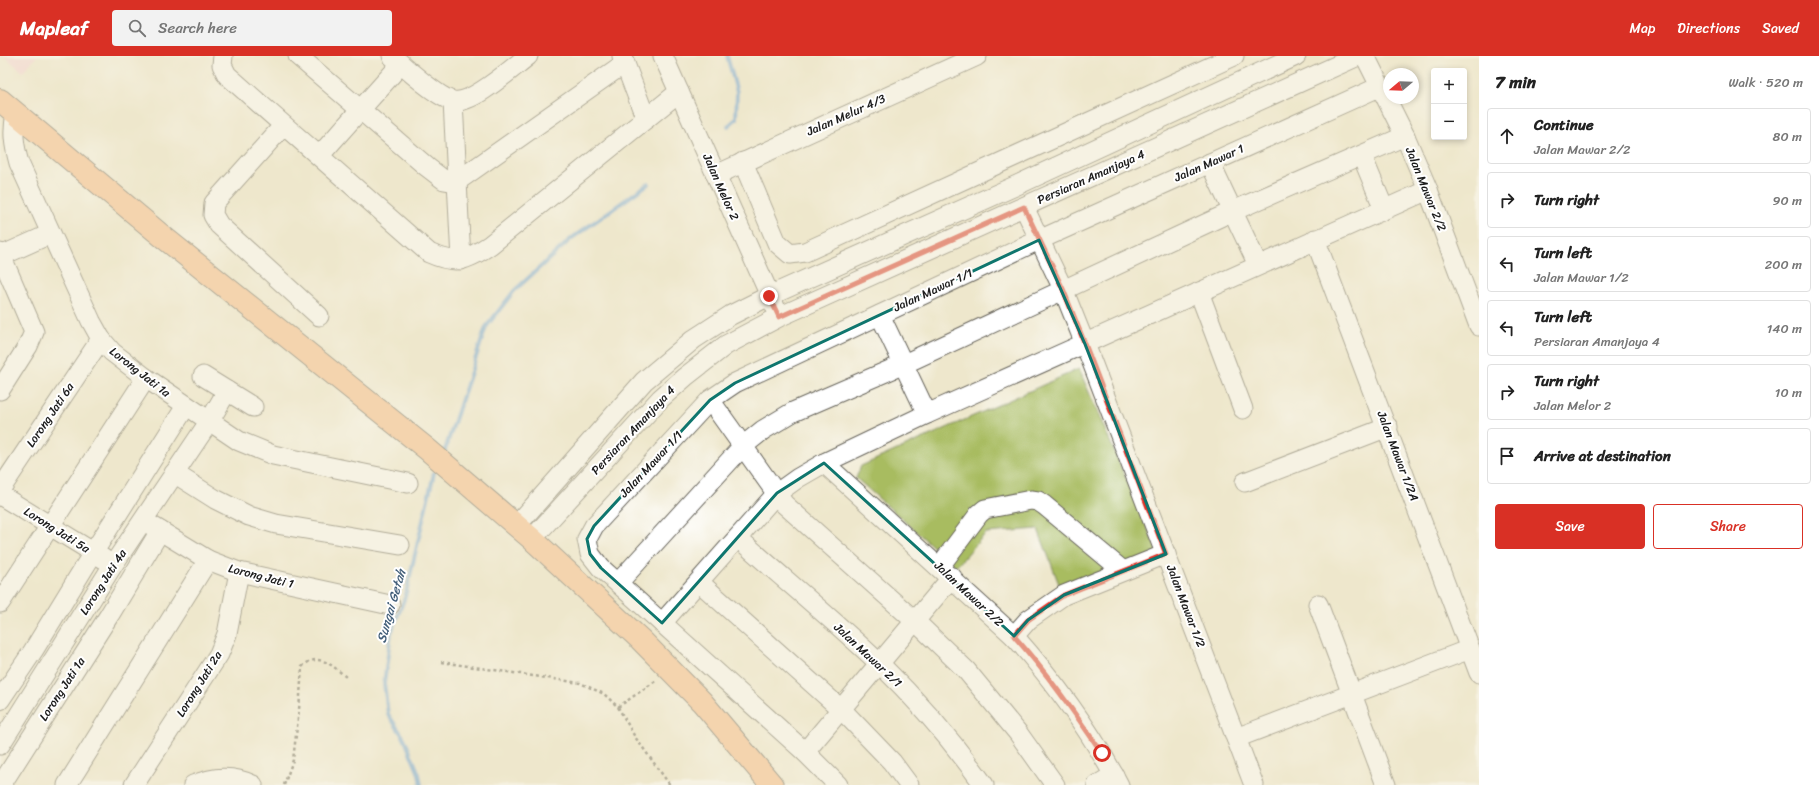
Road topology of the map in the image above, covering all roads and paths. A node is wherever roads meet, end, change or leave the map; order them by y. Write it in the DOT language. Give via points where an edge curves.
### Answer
graph roads {
  1 [pos="298,56"];
  2 [pos="528,56"];
  3 [pos="663,56"];
  4 [pos="977,56"];
  5 [pos="1234,56"];
  6 [pos="1296,56"];
  7 [pos="1358,56"];
  8 [pos="1365,56"];
  9 [pos="219,59"];
  10 [pos="624,59"];
  11 [pos="397,60"];
  12 [pos="1379,87"];
  13 [pos="679,92"];
  14 [pos="0,100"];
  15 [pos="453,101"];
  16 [pos="360,109"];
  17 [pos="16,114"];
  18 [pos="646,119"];
  19 [pos="283,126"];
  20 [pos="1405,136"];
  21 [pos="320,155"];
  22 [pos="1362,156"];
  23 [pos="742,162"];
  24 [pos="1210,163"];
  25 [pos="716,175"];
  26 [pos="456,182"];
  27 [pos="1428,190"];
  28 [pos="1024,207"];
  29 [pos="1384,209"];
  30 [pos="1233,211"];
  31 [pos="50,234"];
  32 [pos="1315,239"];
  33 [pos="1039,240"];
  34 [pos="1,255"];
  35 [pos="461,260"];
  36 [pos="1258,265"];
  37 [pos="1063,289"];
  38 [pos="1199,292"];
  39 [pos="769,296"];
  40 [pos="880,315"];
  41 [pos="319,316"];
  42 [pos="779,317"];
  43 [pos="1479,326"];
  44 [pos="101,339"];
  45 [pos="1085,344"];
  46 [pos="904,364"];
  47 [pos="203,376"];
  48 [pos="146,378"];
  49 [pos="0,390"];
  50 [pos="227,391"];
  51 [pos="710,400"];
  52 [pos="186,406"];
  53 [pos="253,407"];
  54 [pos="1243,409"];
  55 [pos="927,414"];
  56 [pos="209,422"];
  57 [pos="1388,428"];
  58 [pos="743,446"];
  59 [pos="824,463"];
  60 [pos="174,473"];
  61 [pos="1245,482"];
  62 [pos="408,483"];
  63 [pos="0,490"];
  64 [pos="777,493"];
  65 [pos="0,495"];
  66 [pos="143,520"];
  67 [pos="50,526"];
  68 [pos="160,531"];
  69 [pos="525,532"];
  70 [pos="738,538"];
  71 [pos="400,545"];
  72 [pos="93,553"];
  73 [pos="1166,554"];
  74 [pos="208,560"];
  75 [pos="113,565"];
  76 [pos="1122,570"];
  77 [pos="239,572"];
  78 [pos="946,572"];
  79 [pos="699,582"];
  80 [pos="618,583"];
  81 [pos="0,603"];
  82 [pos="1318,604"];
  83 [pos="390,605"];
  84 [pos="916,622"];
  85 [pos="662,623"];
  86 [pos="1014,636"];
  87 [pos="1470,649"];
  88 [pos="441,662"];
  89 [pos="880,665"];
  90 [pos="670,670"];
  91 [pos="1479,673"];
  92 [pos="346,677"];
  93 [pos="1352,694"];
  94 [pos="0,700"];
  95 [pos="618,707"];
  96 [pos="842,710"];
  97 [pos="1236,738"];
  98 [pos="0,745"];
  99 [pos="805,752"];
  100 [pos="1116,780"];
  101 [pos="1,785"];
  102 [pos="67,785"];
  103 [pos="134,785"];
  104 [pos="193,785"];
  105 [pos="253,785"];
  106 [pos="284,785"];
  107 [pos="670,785"];
  108 [pos="772,785"];
  109 [pos="838,785"];
  110 [pos="909,785"];
  111 [pos="984,785"];
  112 [pos="1055,785"];
  113 [pos="1097,785"];
  114 [pos="1254,785"];
  115 [pos="1386,785"];
  1 -- 16 [label="street"];
  2 -- 15 [label="street" via="476,95 464,101"];
  3 -- 13 [label="street, Jalan Melor 2"];
  4 -- 23 [label="street, Jalan Melur 4/3"];
  5 -- 23 [label="street" via="805,252 790,254 776,243"];
  6 -- 39 [label="street, Persiaran Amanjaya 4"];
  7 -- 28 [label="street, Persiaran Amanjaya 4"];
  8 -- 12 [label="street, Jalan Mawar 2/2"];
  9 -- 19 [label="street" via="227,75"];
  10 -- 18 [label="street"];
  10 -- 26 [label="street"];
  11 -- 15 [label="street"];
  11 -- 16 [label="street"];
  12 -- 20 [label="street, Jalan Mawar 2/2"];
  12 -- 24 [label="street, Jalan Mawar 1"];
  13 -- 18 [label="street"];
  13 -- 25 [label="street, Jalan Melor 2"];
  14 -- 17 [label="main road"];
  15 -- 26 [label="street"];
  16 -- 21 [label="street"];
  16 -- 26 [label="street" via="444,180"];
  17 -- 31 [label="street, Lorong Jati 1a" via="13,127 14,145 19,163"];
  17 -- 69 [label="main road"];
  18 -- 35 [label="street" via="490,245"];
  19 -- 21 [label="street"];
  19 -- 41 [label="street" via="214,203 213,215 219,225"];
  20 -- 22 [label="street"];
  20 -- 27 [label="street, Jalan Mawar 2/2"];
  21 -- 35 [label="street" via="429,253 445,260"];
  22 -- 29 [label="street"];
  22 -- 30 [label="street"];
  23 -- 25 [label="street, Jalan Melur 4/3"];
  24 -- 30 [label="street"];
  24 -- 33 [label="street, Jalan Mawar 1"];
  25 -- 39 [label="street, Jalan Melor 2"];
  26 -- 35 [label="street"];
  27 -- 29 [label="street"];
  27 -- 43 [label="street, Jalan Mawar 2/2"];
  28 -- 33 [label="street, Jalan Mawar 1/2"];
  28 -- 42 [label="street, Persiaran Amanjaya 4"];
  29 -- 32 [label="street"];
  30 -- 36 [label="street"];
  30 -- 37 [label="street"];
  31 -- 34 [label="street"];
  31 -- 44 [label="street, Lorong Jati 1a"];
  32 -- 36 [label="street"];
  32 -- 57 [label="street, Jalan Mawar 1/2A"];
  33 -- 37 [label="street, Jalan Mawar 1/2"];
  33 -- 40 [label="street, Jalan Mawar 1/1"];
  34 -- 49 [label="street" via="34,332"];
  36 -- 38 [label="street"];
  37 -- 45 [label="street, Jalan Mawar 1/2"];
  37 -- 46 [label="street"];
  38 -- 45 [label="street"];
  38 -- 54 [label="street"];
  39 -- 42 [label="street, Jalan Melor 2"];
  39 -- 69 [label="street, Persiaran Amanjaya 4" via="694,340 644,382"];
  40 -- 46 [label="street"];
  40 -- 51 [label="street, Jalan Mawar 1/1" via="735,383"];
  42 -- 69 [label="street, Persiaran Amanjaya 4" via="726,345 685,377"];
  44 -- 48 [label="street, Lorong Jati 1a" via="112,352"];
  44 -- 63 [label="street, Lorong Jati 6a"];
  45 -- 55 [label="street"];
  45 -- 73 [label="street, Jalan Mawar 1/2"];
  46 -- 55 [label="street"];
  46 -- 58 [label="street" via="793,412"];
  47 -- 50 [label="street"];
  48 -- 52 [label="street, Lorong Jati 1a"];
  48 -- 67 [label="street"];
  50 -- 53 [label="street"];
  50 -- 56 [label="street, Lorong Jati 4a"];
  51 -- 58 [label="street"];
  51 -- 80 [label="street, Jalan Mawar 1/1" via="594,526 586,539 590,554"];
  52 -- 56 [label="street, Lorong Jati 1a"];
  52 -- 72 [label="street"];
  55 -- 59 [label="street"];
  56 -- 60 [label="street, Lorong Jati 4a"];
  56 -- 62 [label="street, Lorong Jati 1a" via="239,441 273,455"];
  57 -- 61 [label="street"];
  57 -- 87 [label="street, Jalan Mawar 1/2A"];
  58 -- 64 [label="street"];
  58 -- 80 [label="street"];
  59 -- 64 [label="street"];
  59 -- 78 [label="street, Jalan Mawar 2/2"];
  60 -- 66 [label="street, Lorong Jati 4a"];
  60 -- 71 [label="street" via="249,516 276,524"];
  64 -- 70 [label="street"];
  64 -- 84 [label="street" via="784,504"];
  65 -- 67 [label="street, Lorong Jati 5a"];
  66 -- 68 [label="street, Lorong Jati 1"];
  66 -- 75 [label="street, Lorong Jati 4a"];
  67 -- 72 [label="street, Lorong Jati 5a"];
  67 -- 81 [label="street"];
  68 -- 74 [label="street, Lorong Jati 1"];
  68 -- 101 [label="street, Lorong Jati 1a"];
  69 -- 90 [label="main road"];
  70 -- 79 [label="street"];
  70 -- 89 [label="street, Jalan Mawar 2/1"];
  72 -- 75 [label="street, Lorong Jati 5a"];
  72 -- 94 [label="street"];
  73 -- 76 [label="street"];
  73 -- 97 [label="street, Jalan Mawar 1/2"];
  74 -- 77 [label="street, Lorong Jati 1"];
  74 -- 102 [label="street"];
  75 -- 98 [label="street, Lorong Jati 4a"];
  76 -- 78 [label="street" via="1044,505 1031,500 984,509"];
  76 -- 86 [label="street" via="1064,595 1028,620"];
  77 -- 83 [label="street, Lorong Jati 1"];
  77 -- 103 [label="street, Lorong Jati 2a" via="228,634 219,654"];
  78 -- 84 [label="street"];
  78 -- 86 [label="street, Jalan Mawar 2/2"];
  79 -- 85 [label="street"];
  79 -- 96 [label="street"];
  80 -- 85 [label="street, Jalan Mawar 1/1"];
  82 -- 93 [label="street"];
  84 -- 89 [label="street"];
  84 -- 112 [label="street" via="966,670 1018,733"];
  85 -- 99 [label="street, Jalan Mawar 1/1"];
  86 -- 100 [label="street, Jalan Mawar 2/2" via="1037,661 1064,698"];
  87 -- 91 [label="street, Jalan Mawar 1/2A"];
  87 -- 93 [label="street"];
  88 -- 95 [label="path" via="580,684 604,694"];
  89 -- 96 [label="street"];
  89 -- 111 [label="street, Jalan Mawar 2/1" via="920,705"];
  90 -- 95 [label="path"];
  90 -- 108 [label="main road" via="730,734"];
  92 -- 106 [label="path" via="328,662 320,660 306,663 302,667 295,747"];
  93 -- 97 [label="street"];
  93 -- 115 [label="street"];
  95 -- 107 [label="path" via="635,737"];
  96 -- 99 [label="street"];
  96 -- 110 [label="street" via="892,762"];
  97 -- 114 [label="street, Jalan Mawar 1/2"];
  99 -- 109 [label="street, Jalan Mawar 1/1"];
  100 -- 113 [label="street"];
  104 -- 105 [label="street" via="226,777"];
}
